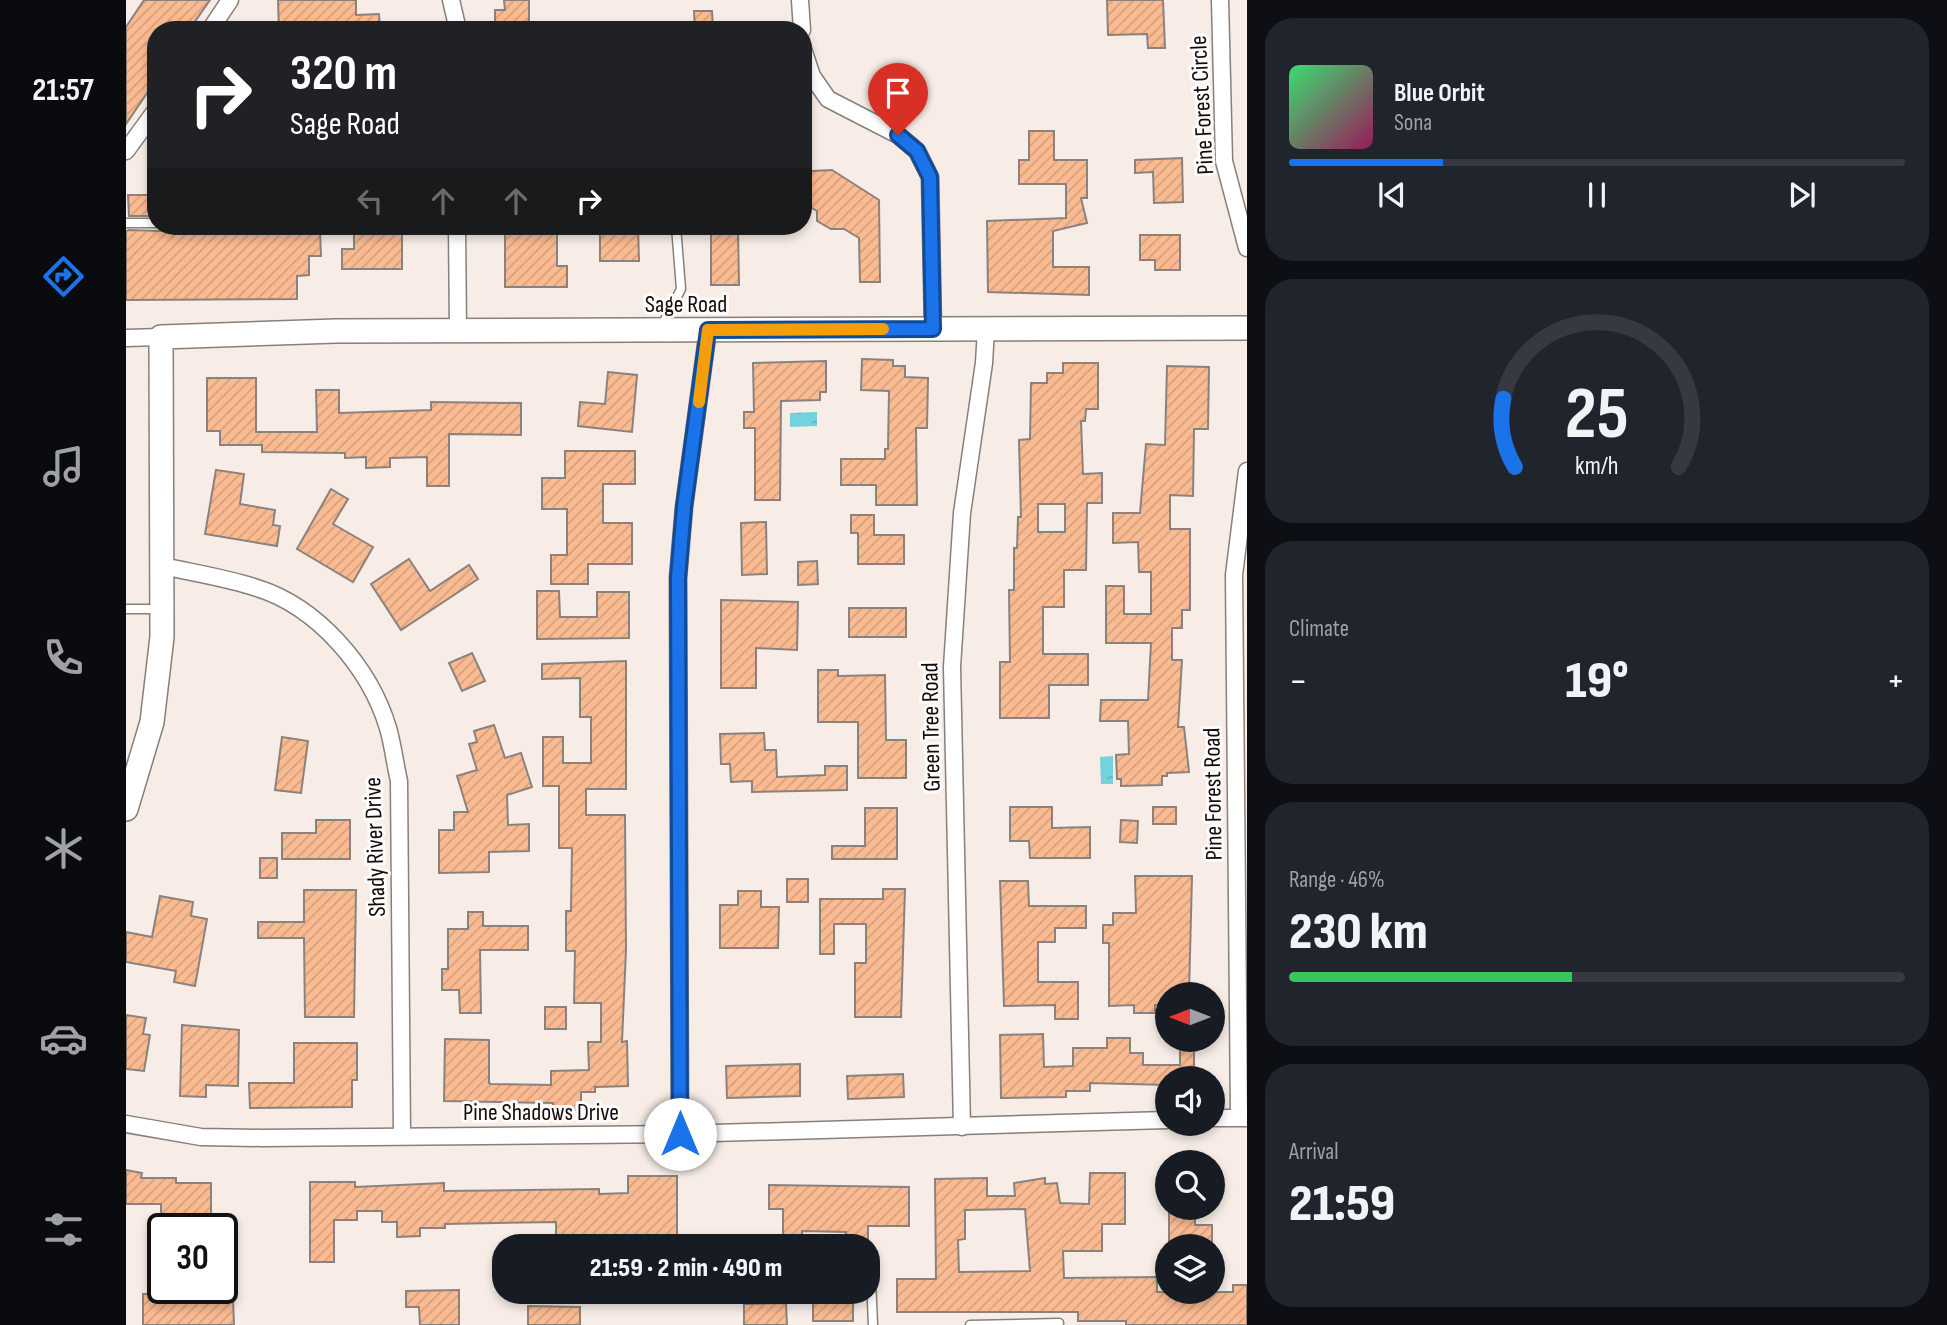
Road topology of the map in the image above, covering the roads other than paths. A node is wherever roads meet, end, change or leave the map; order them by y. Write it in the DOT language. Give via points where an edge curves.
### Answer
graph roads {
  1 [pos="230,0"];
  2 [pos="451,0"];
  3 [pos="800,0"];
  4 [pos="1220,0"];
  5 [pos="216,21"];
  6 [pos="456,21"];
  7 [pos="801,21"];
  8 [pos="812,76"];
  9 [pos="147,124"];
  10 [pos="126,151"];
  11 [pos="126,223"];
  12 [pos="147,223"];
  13 [pos="457,235"];
  14 [pos="677,235"];
  15 [pos="1247,248"];
  16 [pos="986,328"];
  17 [pos="1247,328"];
  18 [pos="933,329"];
  19 [pos="659,330"];
  20 [pos="708,330"];
  21 [pos="458,331"];
  22 [pos="162,337"];
  23 [pos="126,338"];
  24 [pos="1247,471"];
  25 [pos="163,566"];
  26 [pos="162,608"];
  27 [pos="126,609"];
  28 [pos="128,795"];
  29 [pos="1225,1118"];
  30 [pos="1243,1118"];
  31 [pos="1155,1120"];
  32 [pos="126,1124"];
  33 [pos="962,1127"];
  34 [pos="680,1134"];
  35 [pos="402,1135"];
  36 [pos="872,1304"];
  37 [pos="1059,1323"];
  38 [pos="1014,1324"];
  39 [pos="873,1325"];
  40 [pos="970,1325"];
  1 -- 5 [label="street"];
  2 -- 6 [label="street"];
  3 -- 7 [label="street"];
  4 -- 15 [label="street, Pine Forest Circle" via="1224,160"];
  8 -- 18 [label="street" via="828,99 898,135 917,151 930,177"];
  9 -- 10 [label="street"];
  11 -- 12 [label="lane"];
  13 -- 21 [label="street"];
  14 -- 19 [label="lane" via="681,289"];
  16 -- 17 [label="street, Sage Road"];
  16 -- 18 [label="street, Sage Road"];
  16 -- 33 [label="street, Green Tree Road" via="959,548 952,667"];
  18 -- 20 [label="street, Sage Road"];
  19 -- 20 [label="street, Sage Road"];
  19 -- 21 [label="street, Sage Road"];
  20 -- 34 [label="street" via="678,578"];
  21 -- 22 [label="street, Sage Road"];
  22 -- 23 [label="street, Sage Road"];
  22 -- 25 [label="street"];
  24 -- 30 [label="street, Pine Forest Road" via="1234,575"];
  25 -- 26 [label="street"];
  25 -- 35 [label="street, Shady River Drive" via="258,588 309,615 342,645 367,682 388,727 399,781"];
  26 -- 27 [label="lane"];
  26 -- 28 [label="street" via="152,722"];
  29 -- 30 [label="street"];
  31 -- 33 [label="street, Pine Shadows Drive"];
  32 -- 35 [label="street, Pine Shadows Drive" via="201,1137"];
  33 -- 34 [label="street, Pine Shadows Drive"];
  34 -- 35 [label="street, Pine Shadows Drive"];
  36 -- 39 [label="lane"];
  37 -- 38 [label="lane"];
  38 -- 40 [label="lane"];
}
